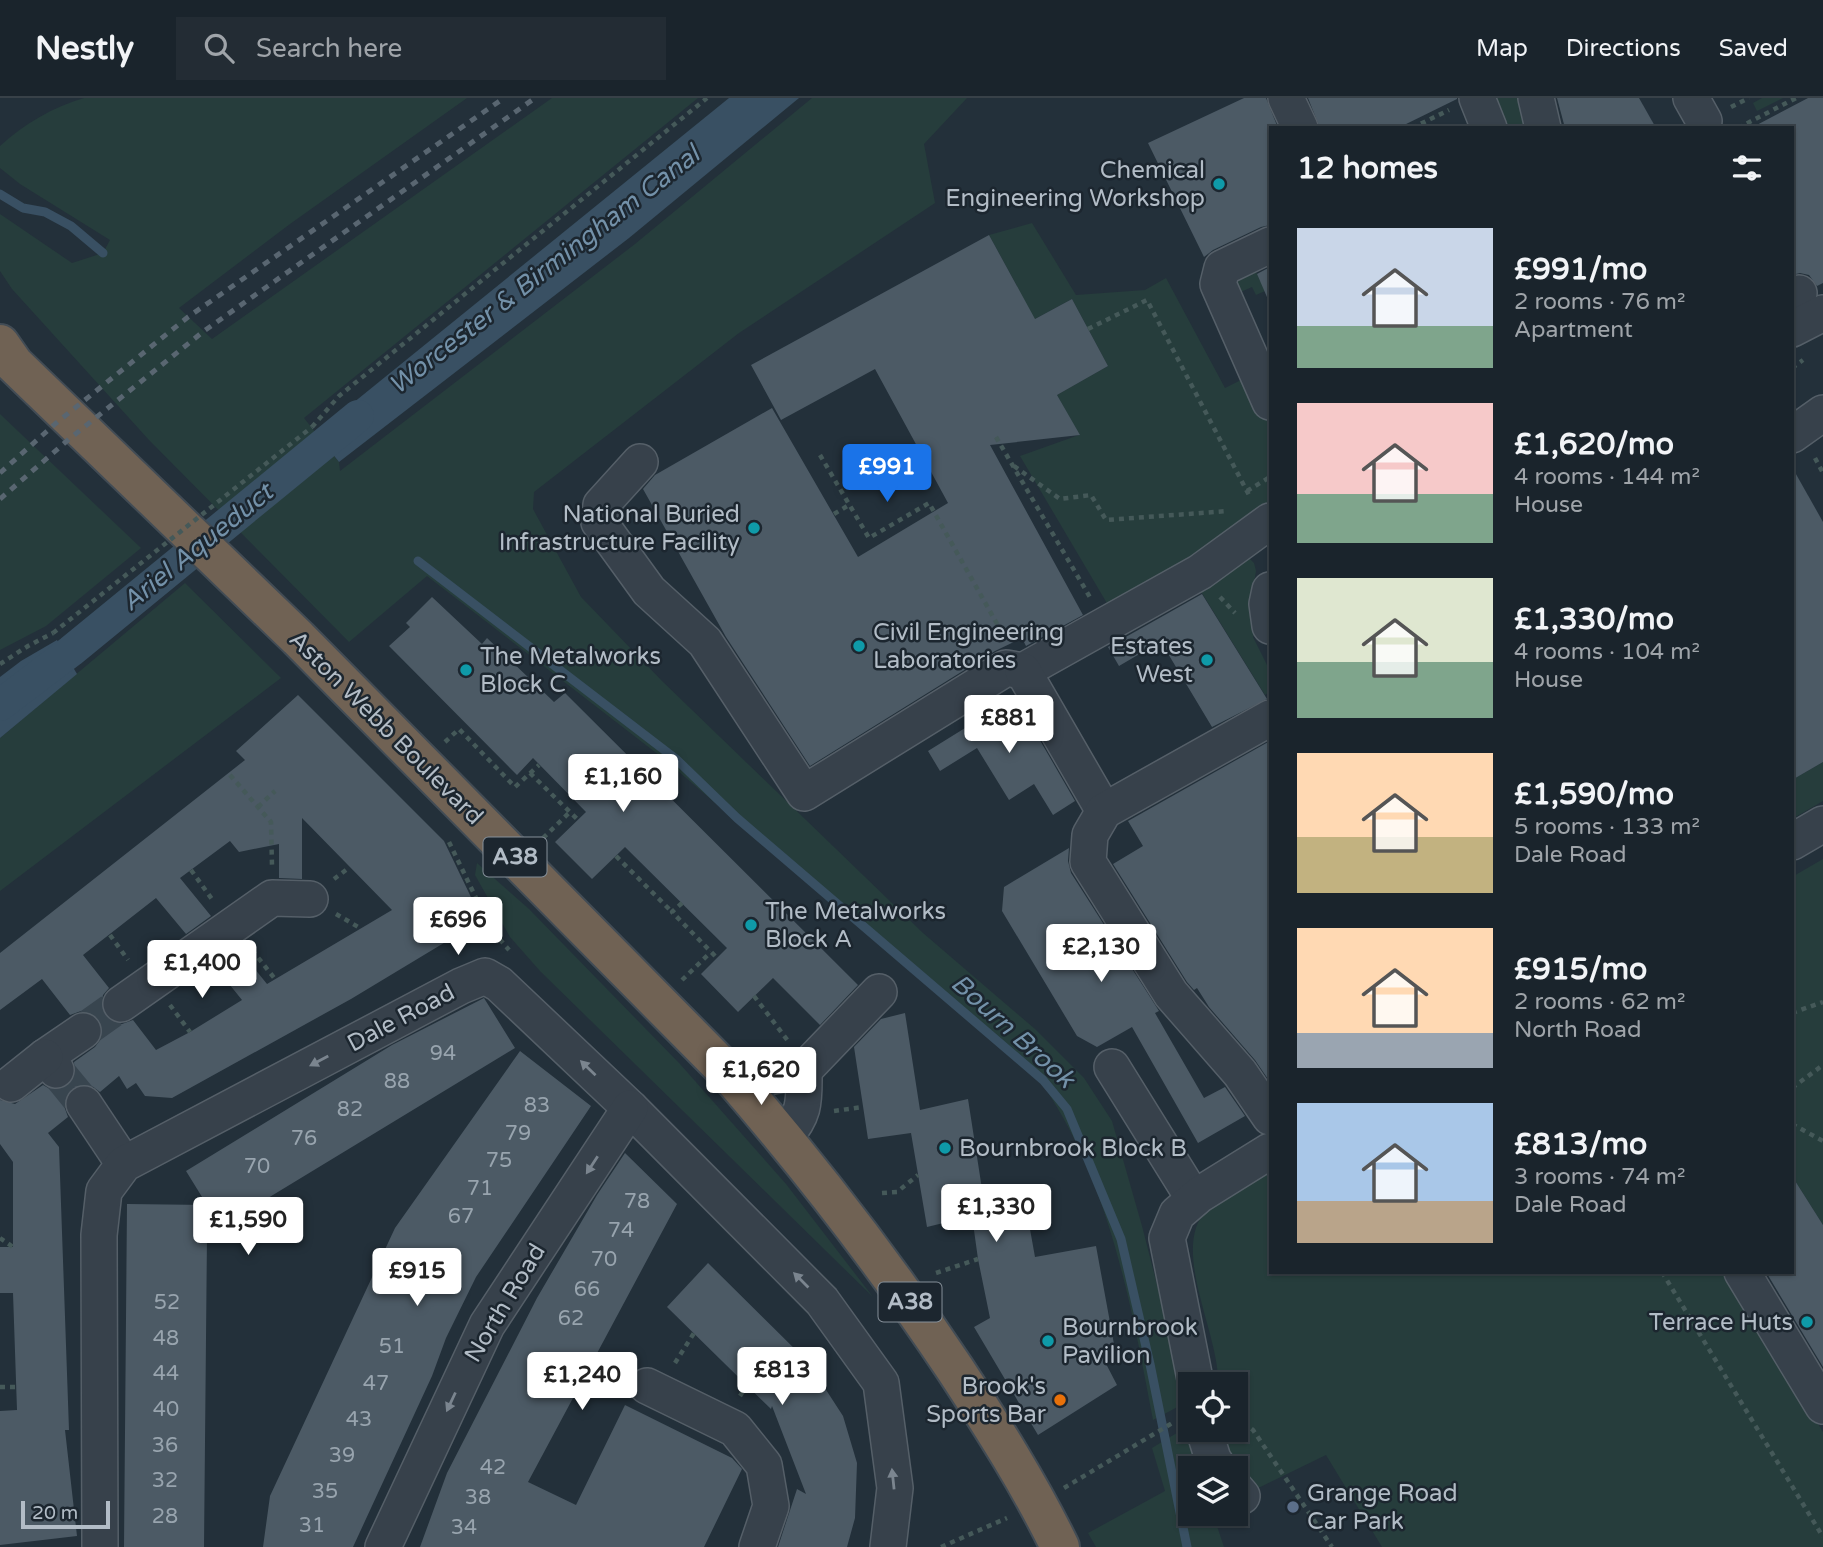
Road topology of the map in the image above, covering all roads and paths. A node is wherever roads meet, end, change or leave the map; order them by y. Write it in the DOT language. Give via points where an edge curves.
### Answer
graph roads {
  1 [pos="707,98"];
  2 [pos="1286,98"];
  3 [pos="1536,98"];
  4 [pos="1796,98"];
  5 [pos="1465,103"];
  6 [pos="1427,113"];
  7 [pos="1430,119"];
  8 [pos="1299,126"];
  9 [pos="1416,126"];
  10 [pos="1487,126"];
  11 [pos="1543,126"];
  12 [pos="1742,126"];
  13 [pos="1269,245"];
  14 [pos="1804,301"];
  15 [pos="1794,324"];
  16 [pos="1088,329"];
  17 [pos="5,355"];
  18 [pos="1269,400"];
  19 [pos="1823,413"];
  20 [pos="1794,434"];
  21 [pos="996,436"];
  22 [pos="820,456"];
  23 [pos="640,462"];
  24 [pos="1012,464"];
  25 [pos="1269,478"];
  26 [pos="1247,491"];
  27 [pos="849,505"];
  28 [pos="834,514"];
  29 [pos="1258,520"];
  30 [pos="148,542"];
  31 [pos="158,552"];
  32 [pos="1269,595"];
  33 [pos="1094,604"];
  34 [pos="1269,619"];
  35 [pos="0,664"];
  36 [pos="1023,671"];
  37 [pos="1269,719"];
  38 [pos="442,744"];
  39 [pos="539,765"];
  40 [pos="530,773"];
  41 [pos="230,775"];
  42 [pos="275,791"];
  43 [pos="258,807"];
  44 [pos="1104,811"];
  45 [pos="570,812"];
  46 [pos="578,820"];
  47 [pos="1823,824"];
  48 [pos="446,837"];
  49 [pos="1794,841"];
  50 [pos="539,842"];
  51 [pos="616,856"];
  52 [pos="272,898"];
  53 [pos="310,899"];
  54 [pos="682,903"];
  55 [pos="672,912"];
  56 [pos="711,952"];
  57 [pos="716,958"];
  58 [pos="518,960"];
  59 [pos="679,983"];
  60 [pos="879,992"];
  61 [pos="754,996"];
  62 [pos="1823,1002"];
  63 [pos="121,1004"];
  64 [pos="1794,1012"];
  65 [pos="83,1031"];
  66 [pos="797,1060"];
  67 [pos="1823,1065"];
  68 [pos="1112,1067"];
  69 [pos="732,1077"];
  70 [pos="11,1084"];
  71 [pos="1794,1087"];
  72 [pos="84,1104"];
  73 [pos="863,1107"];
  74 [pos="629,1108"];
  75 [pos="835,1111"];
  76 [pos="1269,1116"];
  77 [pos="1794,1125"];
  78 [pos="784,1138"];
  79 [pos="1823,1141"];
  80 [pos="1269,1153"];
  81 [pos="124,1164"];
  82 [pos="918,1175"];
  83 [pos="882,1193"];
  84 [pos="1194,1199"];
  85 [pos="0,1238"];
  86 [pos="13,1247"];
  87 [pos="978,1259"];
  88 [pos="936,1273"];
  89 [pos="1663,1274"];
  90 [pos="1743,1274"];
  91 [pos="1194,1372"];
  92 [pos="647,1386"];
  93 [pos="0,1387"];
  94 [pos="16,1387"];
  95 [pos="1823,1406"];
  96 [pos="1248,1426"];
  97 [pos="1178,1428"];
  98 [pos="1051,1495"];
  99 [pos="1823,1537"];
  100 [pos="100,1547"];
  101 [pos="383,1547"];
  102 [pos="757,1547"];
  103 [pos="888,1547"];
  104 [pos="941,1547"];
  105 [pos="1060,1547"];
  106 [pos="1332,1547"];
  1 -- 35 [label="path, bridge" via="339,396 312,427 53,633"];
  2 -- 8 [label="street"];
  3 -- 11 [label="street"];
  4 -- 12 [label="path"];
  5 -- 7 [label="path"];
  5 -- 10 [label="street"];
  6 -- 7 [label="path"];
  7 -- 9 [label="path"];
  13 -- 18 [label="street" via="1222,268 1218,284"];
  14 -- 15 [label="street"];
  16 -- 26 [label="path" via="1147,300"];
  17 -- 69 [label="highway, Aston Webb Boulevard / A38" via="298,638"];
  19 -- 20 [label="street"];
  21 -- 24 [label="path"];
  22 -- 27 [label="path"];
  23 -- 36 [label="street" via="601,505 599,522 649,591 705,642 804,793 1006,668"];
  24 -- 29 [label="path" via="1060,499 1091,495 1106,520"];
  24 -- 33 [label="path"];
  25 -- 26 [label="path"];
  26 -- 29 [label="path"];
  27 -- 28 [label="path"];
  27 -- 36 [label="path" via="869,538 929,503"];
  29 -- 36 [label="street" via="1200,572"];
  30 -- 31 [label="path"];
  32 -- 34 [label="street"];
  36 -- 44 [label="street"];
  37 -- 44 [label="street"];
  38 -- 40 [label="path" via="459,729 515,787"];
  39 -- 40 [label="path"];
  40 -- 45 [label="path"];
  41 -- 43 [label="path"];
  42 -- 43 [label="path"];
  43 -- 52 [label="path" via="271,822"];
  44 -- 76 [label="street" via="1090,835 1088,862 1171,994 1240,1073"];
  45 -- 46 [label="path"];
  45 -- 50 [label="path"];
  47 -- 49 [label="street"];
  48 -- 58 [label="path" via="491,929"];
  51 -- 55 [label="path"];
  52 -- 53 [label="street"];
  52 -- 63 [label="street"];
  54 -- 55 [label="path"];
  55 -- 56 [label="path"];
  56 -- 57 [label="path"];
  56 -- 59 [label="path"];
  60 -- 66 [label="street"];
  61 -- 66 [label="path" via="788,1040"];
  62 -- 64 [label="path"];
  65 -- 70 [label="street" via="51,1064"];
  66 -- 69 [label="street" via="757,1079"];
  66 -- 78 [label="street" via="804,1101 798,1122"];
  67 -- 71 [label="path"];
  68 -- 84 [label="street"];
  69 -- 78 [label="highway, Aston Webb Boulevard / A38"];
  72 -- 81 [label="street"];
  73 -- 75 [label="path"];
  74 -- 81 [label="street, Dale Road, one-way" via="499,984 485,976"];
  74 -- 101 [label="street, North Road, one-way" via="487,1325"];
  103 -- 74 [label="street, Dale Road, one-way" via="895,1488 881,1383 822,1301"];
  77 -- 79 [label="path"];
  78 -- 98 [label="highway, Aston Webb Boulevard / A38" via="909,1300 994,1429"];
  80 -- 84 [label="street"];
  81 -- 100 [label="street, Dale Road" via="104,1191 99,1235"];
  82 -- 83 [label="path" via="897,1192"];
  84 -- 91 [label="street" via="1177,1214 1167,1238"];
  85 -- 86 [label="path"];
  87 -- 88 [label="path"];
  89 -- 99 [label="path"];
  90 -- 95 [label="street"];
  92 -- 102 [label="street" via="735,1429 764,1465 771,1506"];
  93 -- 94 [label="path"];
  96 -- 106 [label="path"];
  97 -- 98 [label="path" via="1148,1437"];
  98 -- 104 [label="path"];
  98 -- 105 [label="highway, Aston Webb Boulevard / A38"];
}
